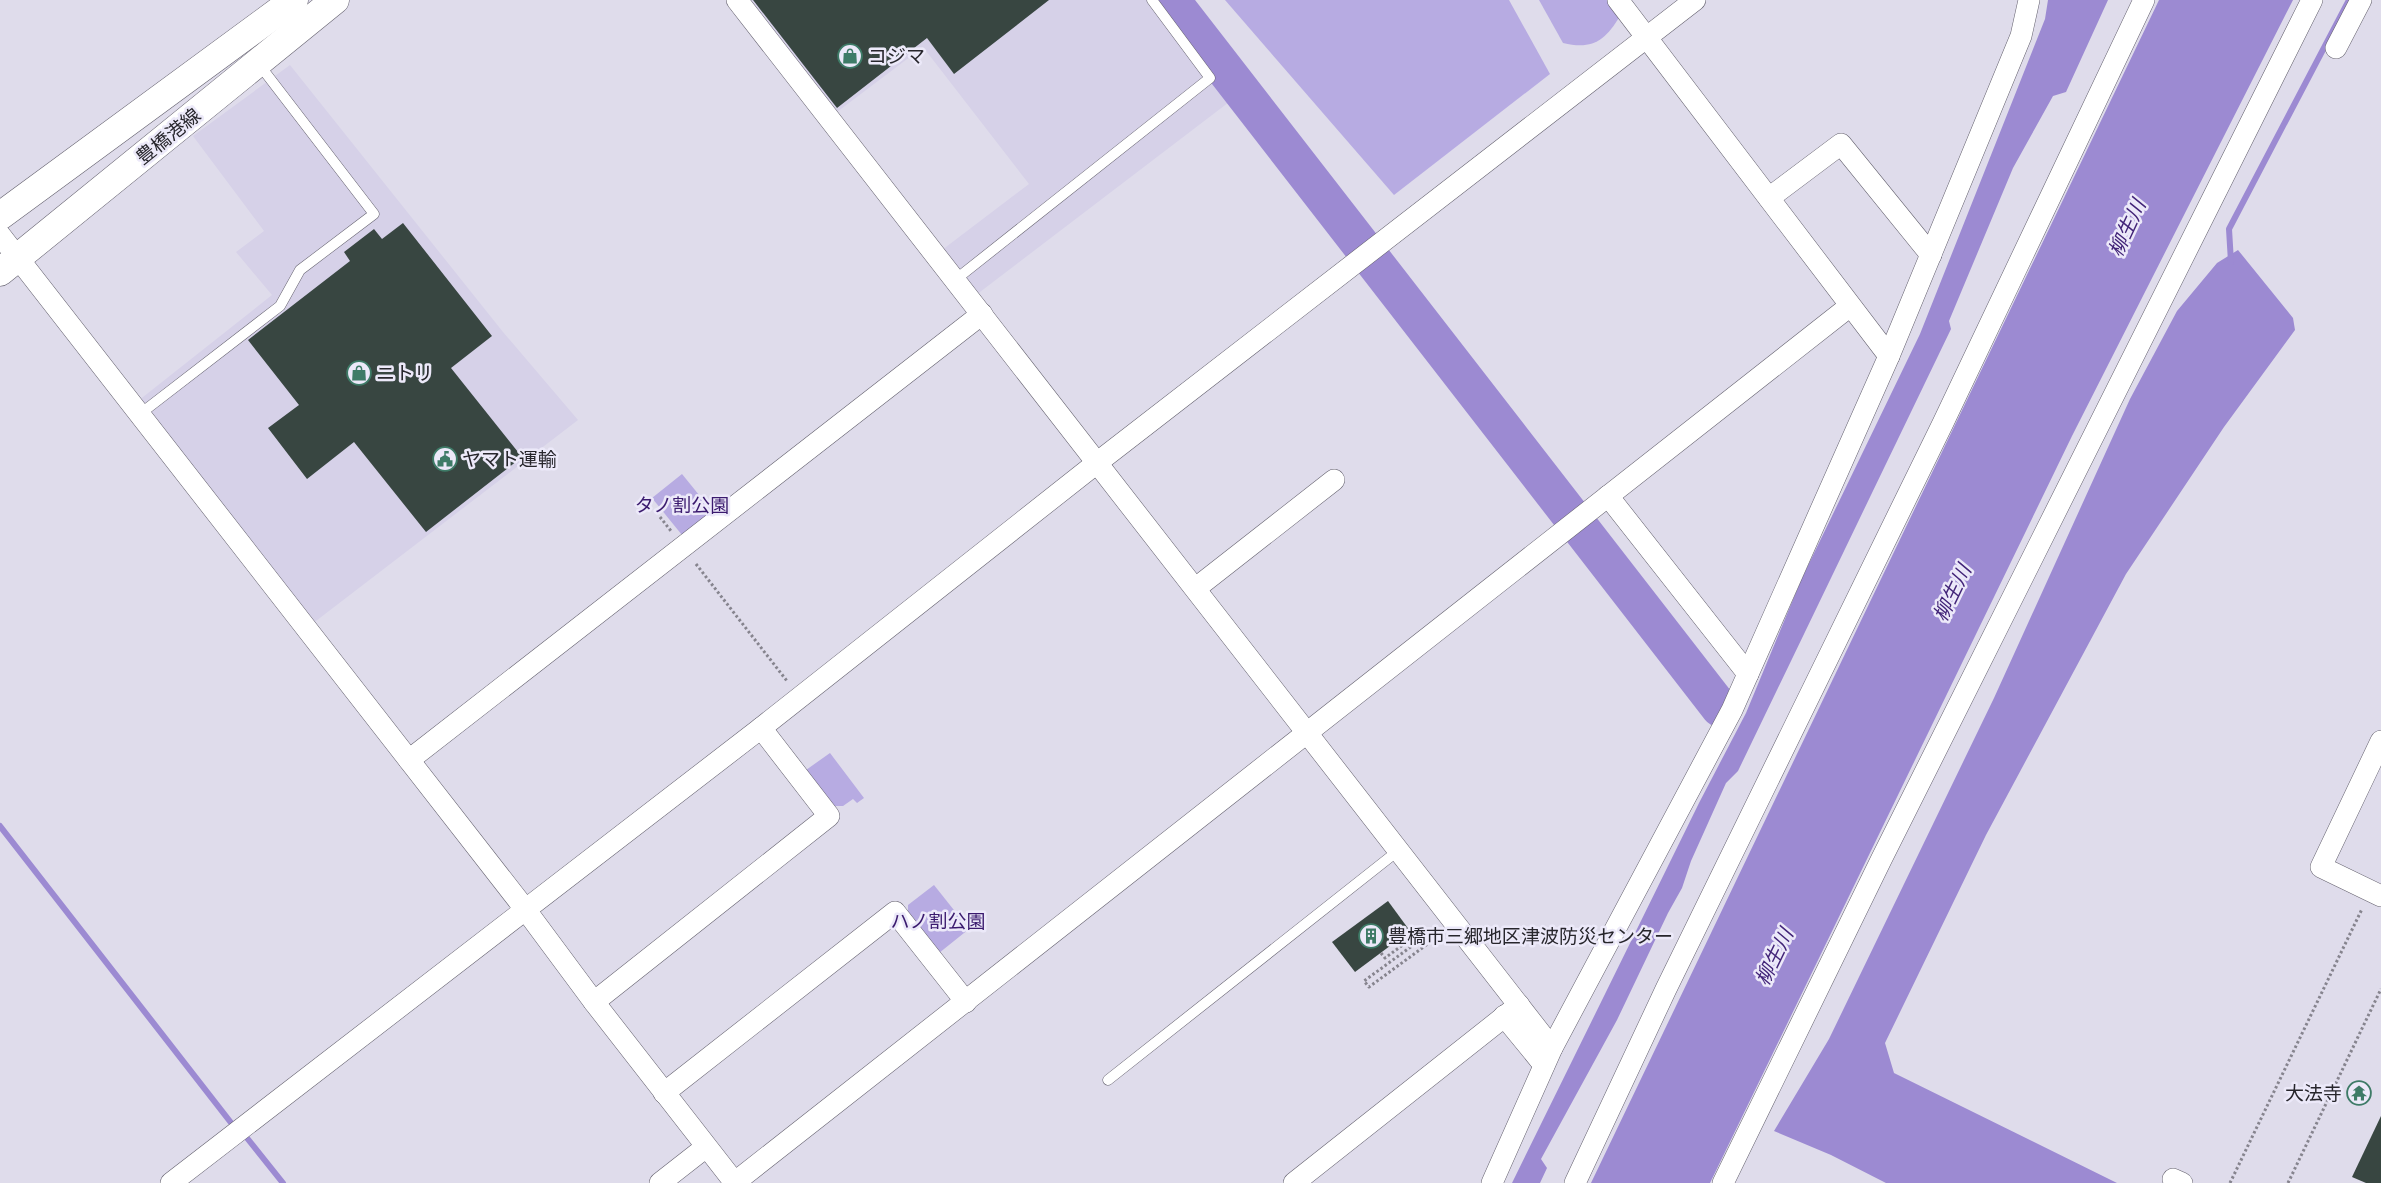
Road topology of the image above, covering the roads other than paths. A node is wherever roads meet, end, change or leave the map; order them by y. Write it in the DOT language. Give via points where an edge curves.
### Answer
graph roads {
  1 [pos="294,0"];
  2 [pos="336,0"];
  3 [pos="737,0"];
  4 [pos="1152,0"];
  5 [pos="1618,0"];
  6 [pos="1695,0"];
  7 [pos="2029,0"];
  8 [pos="2144,0"];
  9 [pos="2312,0"];
  10 [pos="2361,0"];
  11 [pos="1647,38"];
  12 [pos="2336,48"];
  13 [pos="258,62"];
  14 [pos="1769,198"];
  15 [pos="0,216"];
  16 [pos="0,235"];
  17 [pos="1931,255"];
  18 [pos="9,265"];
  19 [pos="955,280"];
  20 [pos="1850,306"];
  21 [pos="982,314"];
  22 [pos="1889,356"];
  23 [pos="140,414"];
  24 [pos="1098,462"];
  25 [pos="1334,480"];
  26 [pos="1608,496"];
  27 [pos="1196,588"];
  28 [pos="1748,674"];
  29 [pos="761,728"];
  30 [pos="1307,732"];
  31 [pos="2381,741"];
  32 [pos="409,760"];
  33 [pos="1399,850"];
  34 [pos="2381,896"];
  35 [pos="525,909"];
  36 [pos="594,1002"];
  37 [pos="966,1002"];
  38 [pos="1511,1011"];
  39 [pos="1548,1057"];
  40 [pos="1108,1080"];
  41 [pos="664,1093"];
  42 [pos="706,1147"];
  43 [pos="171,1183"];
  44 [pos="660,1183"];
  45 [pos="735,1183"];
  46 [pos="1294,1183"];
  47 [pos="1492,1183"];
  48 [pos="1575,1183"];
  49 [pos="1723,1183"];
  1 -- 15 [label="main road, 豊橋港線"];
  2 -- 13 [label="main road, 豊橋港線"];
  3 -- 19 [label="street"];
  4 -- 19 [label="lane" via="1210,78"];
  5 -- 11 [label="street"];
  6 -- 11 [label="street"];
  7 -- 17 [label="street" via="2021,36"];
  8 -- 48 [label="street"];
  9 -- 49 [label="street"];
  10 -- 12 [label="street"];
  11 -- 14 [label="street"];
  11 -- 24 [label="street"];
  13 -- 18 [label="main road, 豊橋港線"];
  13 -- 23 [label="lane" via="374,214 300,270 280,306"];
  14 -- 17 [label="street" via="1840,144"];
  14 -- 20 [label="street"];
  16 -- 18 [label="street"];
  17 -- 22 [label="street"];
  18 -- 23 [label="street"];
  19 -- 21 [label="street"];
  20 -- 22 [label="street"];
  20 -- 26 [label="street"];
  21 -- 24 [label="street"];
  21 -- 32 [label="street"];
  22 -- 28 [label="street"];
  23 -- 32 [label="street"];
  24 -- 27 [label="street"];
  24 -- 29 [label="street"];
  25 -- 27 [label="street"];
  26 -- 28 [label="street"];
  26 -- 30 [label="street"];
  27 -- 30 [label="street"];
  28 -- 39 [label="street"];
  29 -- 35 [label="street"];
  29 -- 36 [label="street" via="829,816"];
  30 -- 33 [label="street"];
  30 -- 37 [label="street"];
  31 -- 34 [label="street" via="2321,867"];
  32 -- 35 [label="street"];
  33 -- 38 [label="street"];
  33 -- 40 [label="lane"];
  35 -- 36 [label="street"];
  35 -- 43 [label="street"];
  36 -- 41 [label="street"];
  37 -- 41 [label="street" via="895,912"];
  37 -- 45 [label="street"];
  38 -- 39 [label="street"];
  38 -- 46 [label="street"];
  39 -- 47 [label="street"];
  41 -- 42 [label="street"];
  42 -- 44 [label="street"];
  42 -- 45 [label="street"];
}
